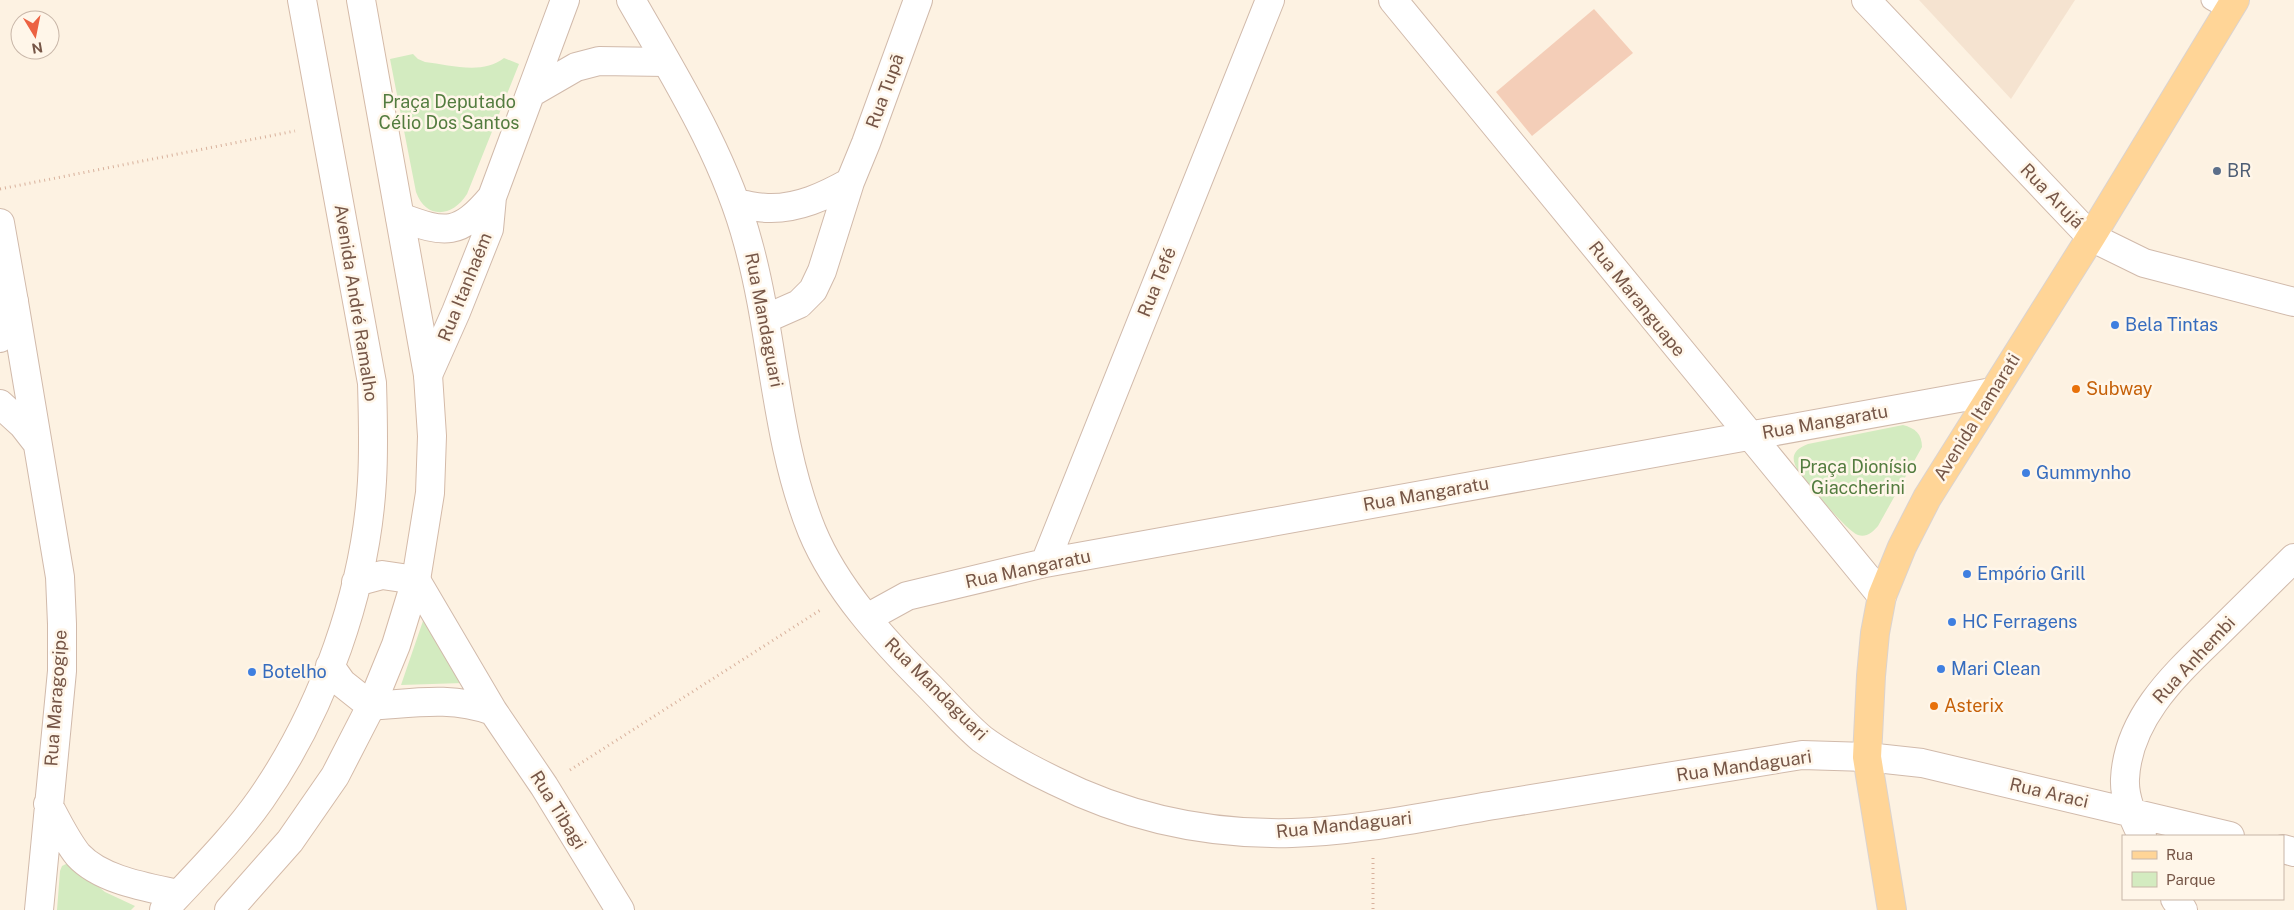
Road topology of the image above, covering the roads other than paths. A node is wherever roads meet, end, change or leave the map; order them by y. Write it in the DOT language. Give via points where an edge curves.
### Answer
graph roads {
  1 [pos="302,0"];
  2 [pos="361,0"];
  3 [pos="565,0"];
  4 [pos="631,0"];
  5 [pos="918,0"];
  6 [pos="1270,0"];
  7 [pos="1393,0"];
  8 [pos="1866,0"];
  9 [pos="2225,3"];
  10 [pos="666,62"];
  11 [pos="531,93"];
  12 [pos="850,182"];
  13 [pos="492,197"];
  14 [pos="737,204"];
  15 [pos="400,217"];
  16 [pos="0,223"];
  17 [pos="2091,237"];
  18 [pos="3,251"];
  19 [pos="14,302"];
  20 [pos="2294,302"];
  21 [pos="765,319"];
  22 [pos="0,338"];
  23 [pos="428,375"];
  24 [pos="1992,392"];
  25 [pos="0,404"];
  26 [pos="1749,436"];
  27 [pos="37,443"];
  28 [pos="2294,558"];
  29 [pos="1044,563"];
  30 [pos="416,580"];
  31 [pos="356,582"];
  32 [pos="1882,596"];
  33 [pos="868,618"];
  34 [pos="330,666"];
  35 [pos="371,706"];
  36 [pos="494,711"];
  37 [pos="1868,757"];
  38 [pos="48,804"];
  39 [pos="2130,811"];
  40 [pos="2142,835"];
  41 [pos="2226,835"];
  42 [pos="171,902"];
  43 [pos="39,910"];
  44 [pos="229,910"];
  45 [pos="620,910"];
  46 [pos="1892,910"];
  1 -- 31 [label="street, Avenida André Ramalho" via="372,383 372,483"];
  2 -- 15 [label="street"];
  3 -- 11 [label="street, Rua Itanhaém"];
  4 -- 10 [label="street, Rua Mandaguari"];
  5 -- 12 [label="street, Rua Tupã"];
  6 -- 29 [label="street, Rua Tefé"];
  7 -- 26 [label="street, Rua Maranguape"];
  8 -- 17 [label="street, Rua Arujá"];
  9 -- 17 [label="main road, Avenida Itamarati"];
  10 -- 11 [label="street" via="599,61 576,67"];
  10 -- 14 [label="street, Rua Mandaguari" via="719,162"];
  11 -- 13 [label="street, Rua Itanhaém"];
  12 -- 14 [label="street" via="826,195 795,205 769,208"];
  12 -- 21 [label="street, Rua Tupã" via="813,290 799,304"];
  13 -- 15 [label="street, Rua Itanhaém" via="470,220 458,227 444,230"];
  13 -- 23 [label="street, Rua Itanhaém" via="489,230"];
  14 -- 21 [label="street, Rua Mandaguari"];
  15 -- 23 [label="street"];
  16 -- 18 [label="street"];
  17 -- 20 [label="street, Rua Arujá" via="2144,263"];
  17 -- 24 [label="main road, Avenida Itamarati"];
  18 -- 19 [label="street, Rua Maragogipe"];
  19 -- 22 [label="street" via="10,321"];
  19 -- 27 [label="street, Rua Maragogipe"];
  21 -- 33 [label="street, Rua Mandaguari" via="799,493 813,533 846,594"];
  23 -- 30 [label="street" via="432,436 430,494"];
  24 -- 26 [label="street, Rua Mangaratu"];
  24 -- 32 [label="main road, Avenida Itamarati" via="1927,498"];
  25 -- 27 [label="street, Rua Maragogipe" via="23,424"];
  26 -- 29 [label="street, Rua Mangaratu"];
  26 -- 32 [label="street, Rua Maranguape"];
  27 -- 38 [label="street, Rua Maragogipe" via="60,577 62,624 62,671"];
  28 -- 39 [label="street, Rua Anhembi" via="2174,676 2151,704 2128,754 2124,780"];
  29 -- 33 [label="street, Rua Mangaratu" via="907,596"];
  30 -- 31 [label="street" via="382,576"];
  30 -- 35 [label="street" via="396,645"];
  30 -- 36 [label="street, Rua Tibagi"];
  31 -- 34 [label="street, Avenida André Ramalho"];
  32 -- 37 [label="main road, Avenida Itamarati" via="1871,676"];
  33 -- 37 [label="street, Rua Mandaguari" via="916,673 980,737 1018,764 1121,810 1166,822 1226,831 1294,833 1373,825 1802,755"];
  34 -- 35 [label="street" via="342,683"];
  34 -- 42 [label="street, Avenida André Ramalho" via="309,716 260,801"];
  35 -- 36 [label="street" via="447,701 471,703"];
  35 -- 44 [label="street" via="336,776 314,809"];
  36 -- 45 [label="street, Rua Tibagi"];
  37 -- 39 [label="street, Rua Araci" via="1922,763"];
  37 -- 46 [label="main road, Avenida Itamarati"];
  38 -- 42 [label="street" via="79,856 111,877"];
  38 -- 43 [label="street, Rua Maragogipe"];
  39 -- 40 [label="street, Rua Anhembi"];
  39 -- 41 [label="street, Rua Araci"];
}
